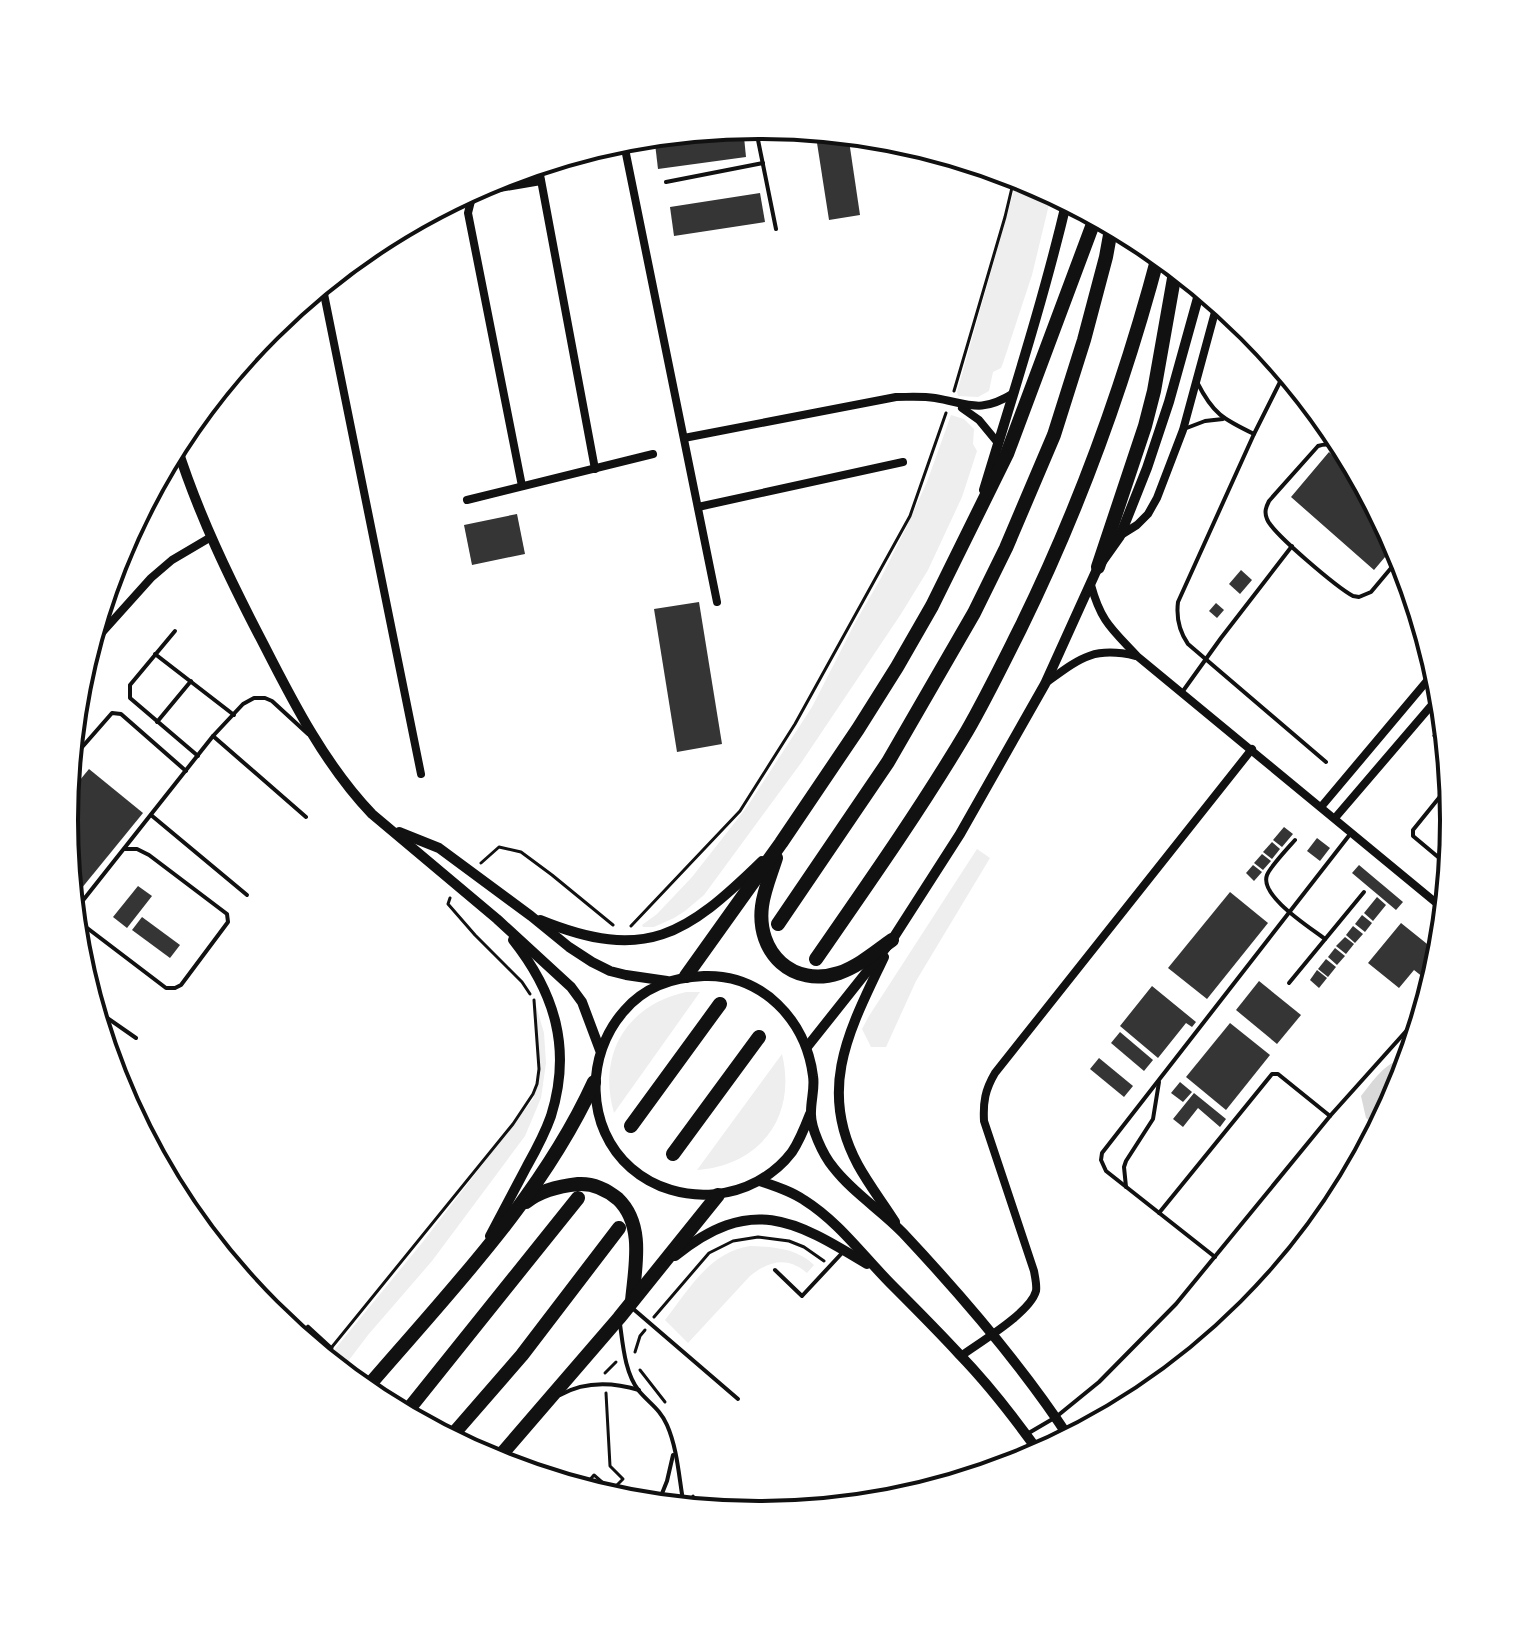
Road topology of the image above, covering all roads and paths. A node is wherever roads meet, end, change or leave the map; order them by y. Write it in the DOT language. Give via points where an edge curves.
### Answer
graph roads {
  1 [pos="758,139"];
  2 [pos="626,152"];
  3 [pos="763,163"];
  4 [pos="540,175"];
  5 [pos="541,181"];
  6 [pos="666,182"];
  7 [pos="512,186"];
  8 [pos="1012,188"];
  9 [pos="470,204"];
  10 [pos="1064,211"];
  11 [pos="1092,226"];
  12 [pos="776,229"];
  13 [pos="1110,236"];
  14 [pos="1155,267"];
  15 [pos="1174,280"];
  16 [pos="325,296"];
  17 [pos="1198,299"];
  18 [pos="1215,313"];
  19 [pos="1196,380"];
  20 [pos="1280,381"];
  21 [pos="1014,393"];
  22 [pos="950,402"];
  23 [pos="1223,419"];
  24 [pos="1183,430"];
  25 [pos="1254,434"];
  26 [pos="684,438"];
  27 [pos="998,443"];
  28 [pos="1328,444"];
  29 [pos="653,454"];
  30 [pos="182,460"];
  31 [pos="903,462"];
  32 [pos="595,469"];
  33 [pos="522,486"];
  34 [pos="467,500"];
  35 [pos="698,507"];
  36 [pos="974,520"];
  37 [pos="1120,536"];
  38 [pos="211,537"];
  39 [pos="1292,546"];
  40 [pos="1098,567"];
  41 [pos="1392,567"];
  42 [pos="1091,585"];
  43 [pos="717,602"];
  44 [pos="106,628"];
  45 [pos="175,631"];
  46 [pos="155,654"];
  47 [pos="1137,656"];
  48 [pos="1206,659"];
  49 [pos="191,681"];
  50 [pos="1427,681"];
  51 [pos="1045,684"];
  52 [pos="1182,693"];
  53 [pos="1431,706"];
  54 [pos="234,715"];
  55 [pos="157,722"];
  56 [pos="213,736"];
  57 [pos="319,744"];
  58 [pos="82,747"];
  59 [pos="1252,749"];
  60 [pos="198,756"];
  61 [pos="1326,762"];
  62 [pos="186,771"];
  63 [pos="421,774"];
  64 [pos="1440,796"];
  65 [pos="1321,807"];
  66 [pos="151,815"];
  67 [pos="306,817"];
  68 [pos="1335,818"];
  69 [pos="390,829"];
  70 [pos="1351,833"];
  71 [pos="1295,840"];
  72 [pos="781,843"];
  73 [pos="125,849"];
  74 [pos="1440,859"];
  75 [pos="472,871"];
  76 [pos="457,885"];
  77 [pos="1364,892"];
  78 [pos="247,895"];
  79 [pos="83,903"];
  80 [pos="1436,903"];
  81 [pos="1289,912"];
  82 [pos="531,916"];
  83 [pos="497,919"];
  84 [pos="778,924"];
  85 [pos="87,927"];
  86 [pos="629,927"];
  87 [pos="620,929"];
  88 [pos="1325,939"];
  89 [pos="892,940"];
  90 [pos="816,959"];
  91 [pos="686,976"];
  92 [pos="667,981"];
  93 [pos="1289,983"];
  94 [pos="720,1004"];
  95 [pos="107,1018"];
  96 [pos="1408,1029"];
  97 [pos="759,1037"];
  98 [pos="136,1038"];
  99 [pos="807,1047"];
  100 [pos="600,1050"];
  101 [pos="1160,1080"];
  102 [pos="594,1082"];
  103 [pos="810,1114"];
  104 [pos="1330,1116"];
  105 [pos="631,1126"];
  106 [pos="673,1154"];
  107 [pos="760,1181"];
  108 [pos="1126,1187"];
  109 [pos="718,1195"];
  110 [pos="578,1198"];
  111 [pos="515,1213"];
  112 [pos="1159,1213"];
  113 [pos="619,1228"];
  114 [pos="900,1230"];
  115 [pos="845,1251"];
  116 [pos="479,1257"];
  117 [pos="1215,1257"];
  118 [pos="830,1266"];
  119 [pos="658,1270"];
  120 [pos="775,1270"];
  121 [pos="878,1271"];
  122 [pos="630,1303"];
  123 [pos="619,1318"];
  124 [pos="650,1323"];
  125 [pos="306,1329"];
  126 [pos="992,1333"];
  127 [pos="332,1348"];
  128 [pos="961,1356"];
  129 [pos="625,1359"];
  130 [pos="640,1370"];
  131 [pos="371,1380"];
  132 [pos="605,1383"];
  133 [pos="639,1390"];
  134 [pos="738,1399"];
  135 [pos="547,1403"];
  136 [pos="411,1406"];
  137 [pos="669,1407"];
  138 [pos="1056,1417"];
  139 [pos="1064,1430"];
  140 [pos="456,1431"];
  141 [pos="1026,1434"];
  142 [pos="1033,1444"];
  143 [pos="504,1452"];
  144 [pos="674,1452"];
  145 [pos="690,1484"];
  146 [pos="616,1486"];
  147 [pos="662,1495"];
  148 [pos="683,1497"];
  149 [pos="696,1499"];
  1 -- 3 [label="lane"];
  2 -- 26 [label="street"];
  3 -- 6 [label="lane"];
  3 -- 12 [label="lane"];
  4 -- 5 [label="street"];
  5 -- 7 [label="street"];
  5 -- 32 [label="street"];
  8 -- 22 [label="path"];
  9 -- 33 [label="street" via="468,213"];
  10 -- 21 [label="street"];
  11 -- 36 [label="highway" via="1007,454"];
  13 -- 84 [label="highway" via="1054,435 1006,548 888,762"];
  14 -- 90 [label="highway" via="1101,440 1031,608 968,730"];
  15 -- 40 [label="highway" via="1145,426"];
  16 -- 63 [label="street"];
  17 -- 37 [label="street" via="1165,415"];
  18 -- 19 [label="street"];
  19 -- 23 [label="lane"];
  19 -- 24 [label="street"];
  20 -- 25 [label="lane"];
  21 -- 22 [label="street" via="986,406"];
  21 -- 27 [label="street"];
  22 -- 26 [label="street" via="896,397"];
  22 -- 27 [label="street" via="979,420"];
  22 -- 86 [label="path" via="910,516 795,724 740,811"];
  23 -- 24 [label="lane"];
  23 -- 25 [label="lane"];
  24 -- 37 [label="street" via="1148,514"];
  25 -- 48 [label="lane" via="1178,602 1183,637"];
  26 -- 35 [label="street"];
  27 -- 36 [label="street"];
  28 -- 39 [label="lane" via="1318,446 1266,507 1268,522"];
  29 -- 32 [label="street"];
  30 -- 38 [label="street"];
  31 -- 35 [label="street"];
  32 -- 33 [label="street"];
  33 -- 34 [label="street"];
  35 -- 43 [label="street"];
  36 -- 72 [label="highway" via="897,667"];
  37 -- 40 [label="street"];
  38 -- 44 [label="street" via="151,578"];
  38 -- 57 [label="street"];
  39 -- 41 [label="lane" via="1347,593 1359,597 1371,592"];
  39 -- 48 [label="lane"];
  40 -- 42 [label="street"];
  42 -- 47 [label="street" via="1103,619"];
  42 -- 51 [label="street"];
  45 -- 46 [label="lane"];
  46 -- 49 [label="lane"];
  46 -- 55 [label="lane" via="130,685 130,698"];
  47 -- 51 [label="street" via="1094,653"];
  47 -- 52 [label="street"];
  48 -- 52 [label="lane"];
  48 -- 61 [label="lane"];
  49 -- 54 [label="lane"];
  49 -- 55 [label="lane"];
  50 -- 65 [label="street"];
  51 -- 89 [label="street"];
  52 -- 59 [label="street"];
  53 -- 68 [label="street"];
  54 -- 56 [label="lane"];
  54 -- 57 [label="lane" via="243,704 265,698"];
  55 -- 60 [label="lane"];
  56 -- 60 [label="lane"];
  56 -- 67 [label="lane"];
  57 -- 69 [label="street" via="353,795"];
  58 -- 62 [label="lane" via="112,713 121,714"];
  59 -- 65 [label="street"];
  59 -- 126 [label="street" via="985,1088 984,1121 1036,1290 1019,1314"];
  60 -- 62 [label="lane"];
  62 -- 66 [label="lane"];
  64 -- 74 [label="lane" via="1413,830 1413,836"];
  65 -- 68 [label="street"];
  66 -- 73 [label="lane"];
  66 -- 78 [label="lane"];
  68 -- 70 [label="street"];
  69 -- 75 [label="street" via="439,848"];
  69 -- 76 [label="street"];
  70 -- 80 [label="street"];
  70 -- 81 [label="lane"];
  71 -- 81 [label="lane" via="1267,875 1266,884"];
  72 -- 82 [label="street" via="710,909 648,939 599,938"];
  72 -- 89 [label="highway" via="761,919 768,947 784,966 824,977 852,968"];
  72 -- 91 [label="highway"];
  73 -- 79 [label="lane"];
  73 -- 85 [label="lane" via="149,855 227,914 228,922 175,988 166,988"];
  75 -- 82 [label="street"];
  75 -- 87 [label="path" via="499,847 521,852"];
  76 -- 83 [label="street"];
  76 -- 127 [label="path" via="448,904 533,998 537,1084 513,1124"];
  77 -- 88 [label="lane"];
  81 -- 88 [label="lane"];
  81 -- 101 [label="lane"];
  82 -- 92 [label="street" via="610,971"];
  83 -- 100 [label="street" via="571,987"];
  83 -- 116 [label="street" via="551,1001 561,1056 551,1117"];
  88 -- 93 [label="lane"];
  89 -- 99 [label="street"];
  89 -- 114 [label="street" via="850,1031 839,1083 847,1139"];
  91 -- 92 [label="street"];
  91 -- 99 [label="street" via="716,975 772,998 793,1020"];
  92 -- 100 [label="street" via="625,1008"];
  94 -- 105 [label="highway"];
  95 -- 98 [label="lane"];
  96 -- 104 [label="lane"];
  97 -- 106 [label="highway"];
  99 -- 103 [label="street" via="814,1077"];
  100 -- 102 [label="street"];
  101 -- 108 [label="lane" via="1153,1119 1124,1167"];
  101 -- 108 [label="lane" via="1102,1153 1102,1166"];
  102 -- 109 [label="street" via="598,1114 610,1143 630,1168 687,1195"];
  102 -- 111 [label="highway" via="555,1157"];
  103 -- 107 [label="street" via="792,1153"];
  103 -- 114 [label="street" via="831,1165"];
  104 -- 112 [label="lane" via="1272,1074"];
  104 -- 117 [label="lane"];
  107 -- 109 [label="street"];
  107 -- 121 [label="street" via="822,1212"];
  108 -- 112 [label="lane"];
  109 -- 119 [label="highway"];
  110 -- 136 [label="highway"];
  111 -- 116 [label="highway"];
  111 -- 122 [label="highway" via="548,1189 590,1184 609,1192 625,1206 637,1243"];
  112 -- 117 [label="lane"];
  113 -- 140 [label="highway"];
  114 -- 126 [label="street"];
  115 -- 118 [label="lane"];
  115 -- 119 [label="street" via="798,1226 744,1220 708,1232"];
  115 -- 121 [label="street"];
  116 -- 131 [label="highway"];
  117 -- 138 [label="lane" via="1154,1327"];
  118 -- 120 [label="lane" via="802,1296"];
  118 -- 124 [label="path" via="789,1241 733,1241 709,1253"];
  119 -- 122 [label="highway"];
  121 -- 128 [label="street"];
  122 -- 123 [label="highway"];
  122 -- 124 [label="lane"];
  123 -- 129 [label="lane"];
  123 -- 135 [label="highway"];
  124 -- 129 [label="path" via="635,1356"];
  124 -- 134 [label="lane"];
  125 -- 127 [label="path"];
  126 -- 128 [label="street"];
  126 -- 138 [label="street"];
  128 -- 141 [label="street"];
  129 -- 132 [label="path" via="614,1362"];
  129 -- 133 [label="lane"];
  130 -- 137 [label="path"];
  132 -- 133 [label="lane"];
  132 -- 135 [label="lane" via="568,1390"];
  132 -- 146 [label="path" via="610,1466 623,1479"];
  133 -- 144 [label="lane" via="663,1416"];
  135 -- 143 [label="highway"];
  138 -- 139 [label="street"];
  138 -- 141 [label="lane"];
  141 -- 142 [label="street"];
  144 -- 147 [label="lane"];
  144 -- 148 [label="lane"];
  145 -- 149 [label="path"];
}
